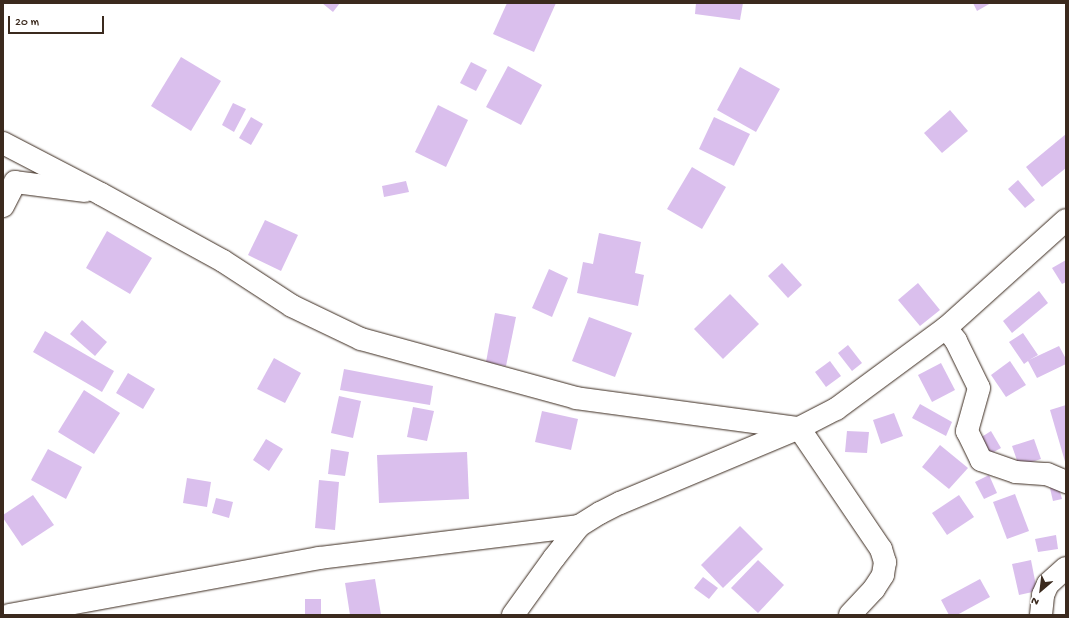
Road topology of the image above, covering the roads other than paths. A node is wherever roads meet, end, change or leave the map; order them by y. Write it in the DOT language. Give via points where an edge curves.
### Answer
graph roads {
  1 [pos="3,143"];
  2 [pos="9,178"];
  3 [pos="101,194"];
  4 [pos="3,206"];
  5 [pos="1066,220"];
  6 [pos="946,328"];
  7 [pos="799,428"];
  8 [pos="1066,482"];
  9 [pos="579,526"];
  10 [pos="1066,568"];
  11 [pos="9,615"];
  12 [pos="514,615"];
  13 [pos="850,615"];
  14 [pos="1041,615"];
  1 -- 3 [label="street"];
  2 -- 3 [label="street"];
  2 -- 4 [label="street"];
  3 -- 7 [label="street" via="224,262 292,306 362,339 576,398"];
  5 -- 6 [label="street"];
  6 -- 7 [label="street" via="836,409"];
  6 -- 8 [label="street" via="956,341 979,388 968,431 981,460 1016,472 1047,474"];
  7 -- 9 [label="street" via="620,503"];
  7 -- 13 [label="street" via="881,549 885,562 883,575 874,590"];
  9 -- 11 [label="street" via="319,558"];
  9 -- 12 [label="street"];
  10 -- 14 [label="street" via="1048,584 1043,594"];
}
